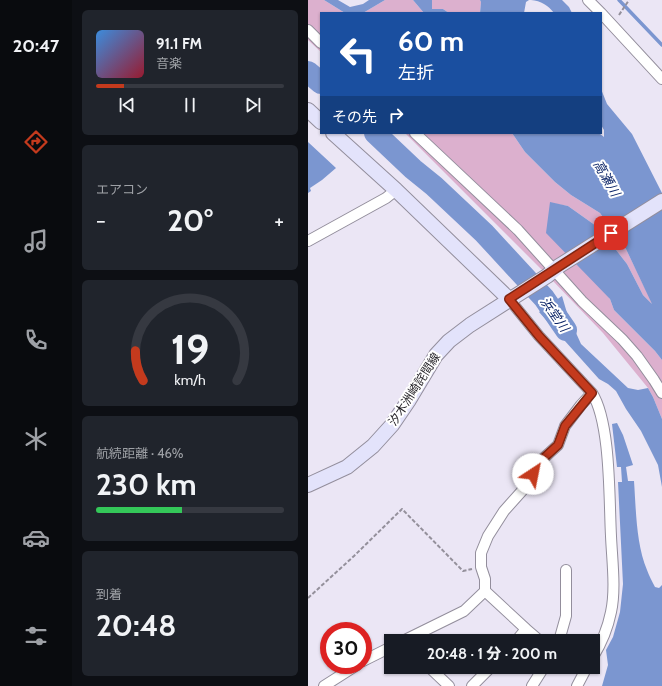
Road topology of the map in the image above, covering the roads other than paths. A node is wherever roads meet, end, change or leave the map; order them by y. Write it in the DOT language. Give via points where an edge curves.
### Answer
graph roads {
  1 [pos="588,0"];
  2 [pos="600,12"];
  3 [pos="602,14"];
  4 [pos="308,30"];
  5 [pos="320,42"];
  6 [pos="662,79"];
  7 [pos="308,110"];
  8 [pos="320,121"];
  9 [pos="334,134"];
  10 [pos="416,134"];
  11 [pos="396,190"];
  12 [pos="662,201"];
  13 [pos="308,241"];
  14 [pos="553,271"];
  15 [pos="509,299"];
  16 [pos="592,393"];
  17 [pos="662,394"];
  18 [pos="308,485"];
  19 [pos="566,570"];
  20 [pos="485,591"];
  21 [pos="526,629"];
  22 [pos="417,634"];
  23 [pos="522,634"];
  24 [pos="532,634"];
  25 [pos="561,634"];
  26 [pos="600,642"];
  27 [pos="384,650"];
  28 [pos="372,656"];
  29 [pos="343,674"];
  30 [pos="436,674"];
  31 [pos="483,674"];
  32 [pos="540,674"];
  33 [pos="583,674"];
  34 [pos="324,686"];
  35 [pos="449,686"];
  36 [pos="472,686"];
  37 [pos="532,686"];
  38 [pos="577,686"];
  1 -- 2 [label="street"];
  3 -- 6 [label="street"];
  4 -- 5 [label="street"];
  7 -- 8 [label="main road"];
  9 -- 11 [label="main road"];
  10 -- 14 [label="street" via="518,230"];
  11 -- 13 [label="street"];
  11 -- 15 [label="main road"];
  12 -- 14 [label="main road, 汐木洲崎詫間線"];
  14 -- 15 [label="main road, 汐木洲崎詫間線"];
  14 -- 17 [label="street" via="627,345"];
  15 -- 16 [label="street" via="539,336"];
  15 -- 18 [label="main road, 汐木洲崎詫間線" via="464,329 436,355 396,419 373,446 347,467"];
  16 -- 20 [label="street" via="565,426 558,445 535,466 530,482 504,511 488,536 481,553"];
  16 -- 26 [label="street" via="597,401 605,436 613,587 612,612"];
  19 -- 25 [label="street" via="566,616"];
  20 -- 21 [label="street"];
  20 -- 22 [label="street" via="464,611"];
  21 -- 23 [label="street"];
  21 -- 24 [label="street"];
  27 -- 28 [label="street"];
  29 -- 34 [label="street"];
  30 -- 35 [label="street"];
  31 -- 36 [label="street"];
  32 -- 37 [label="street"];
  33 -- 38 [label="street"];
}
